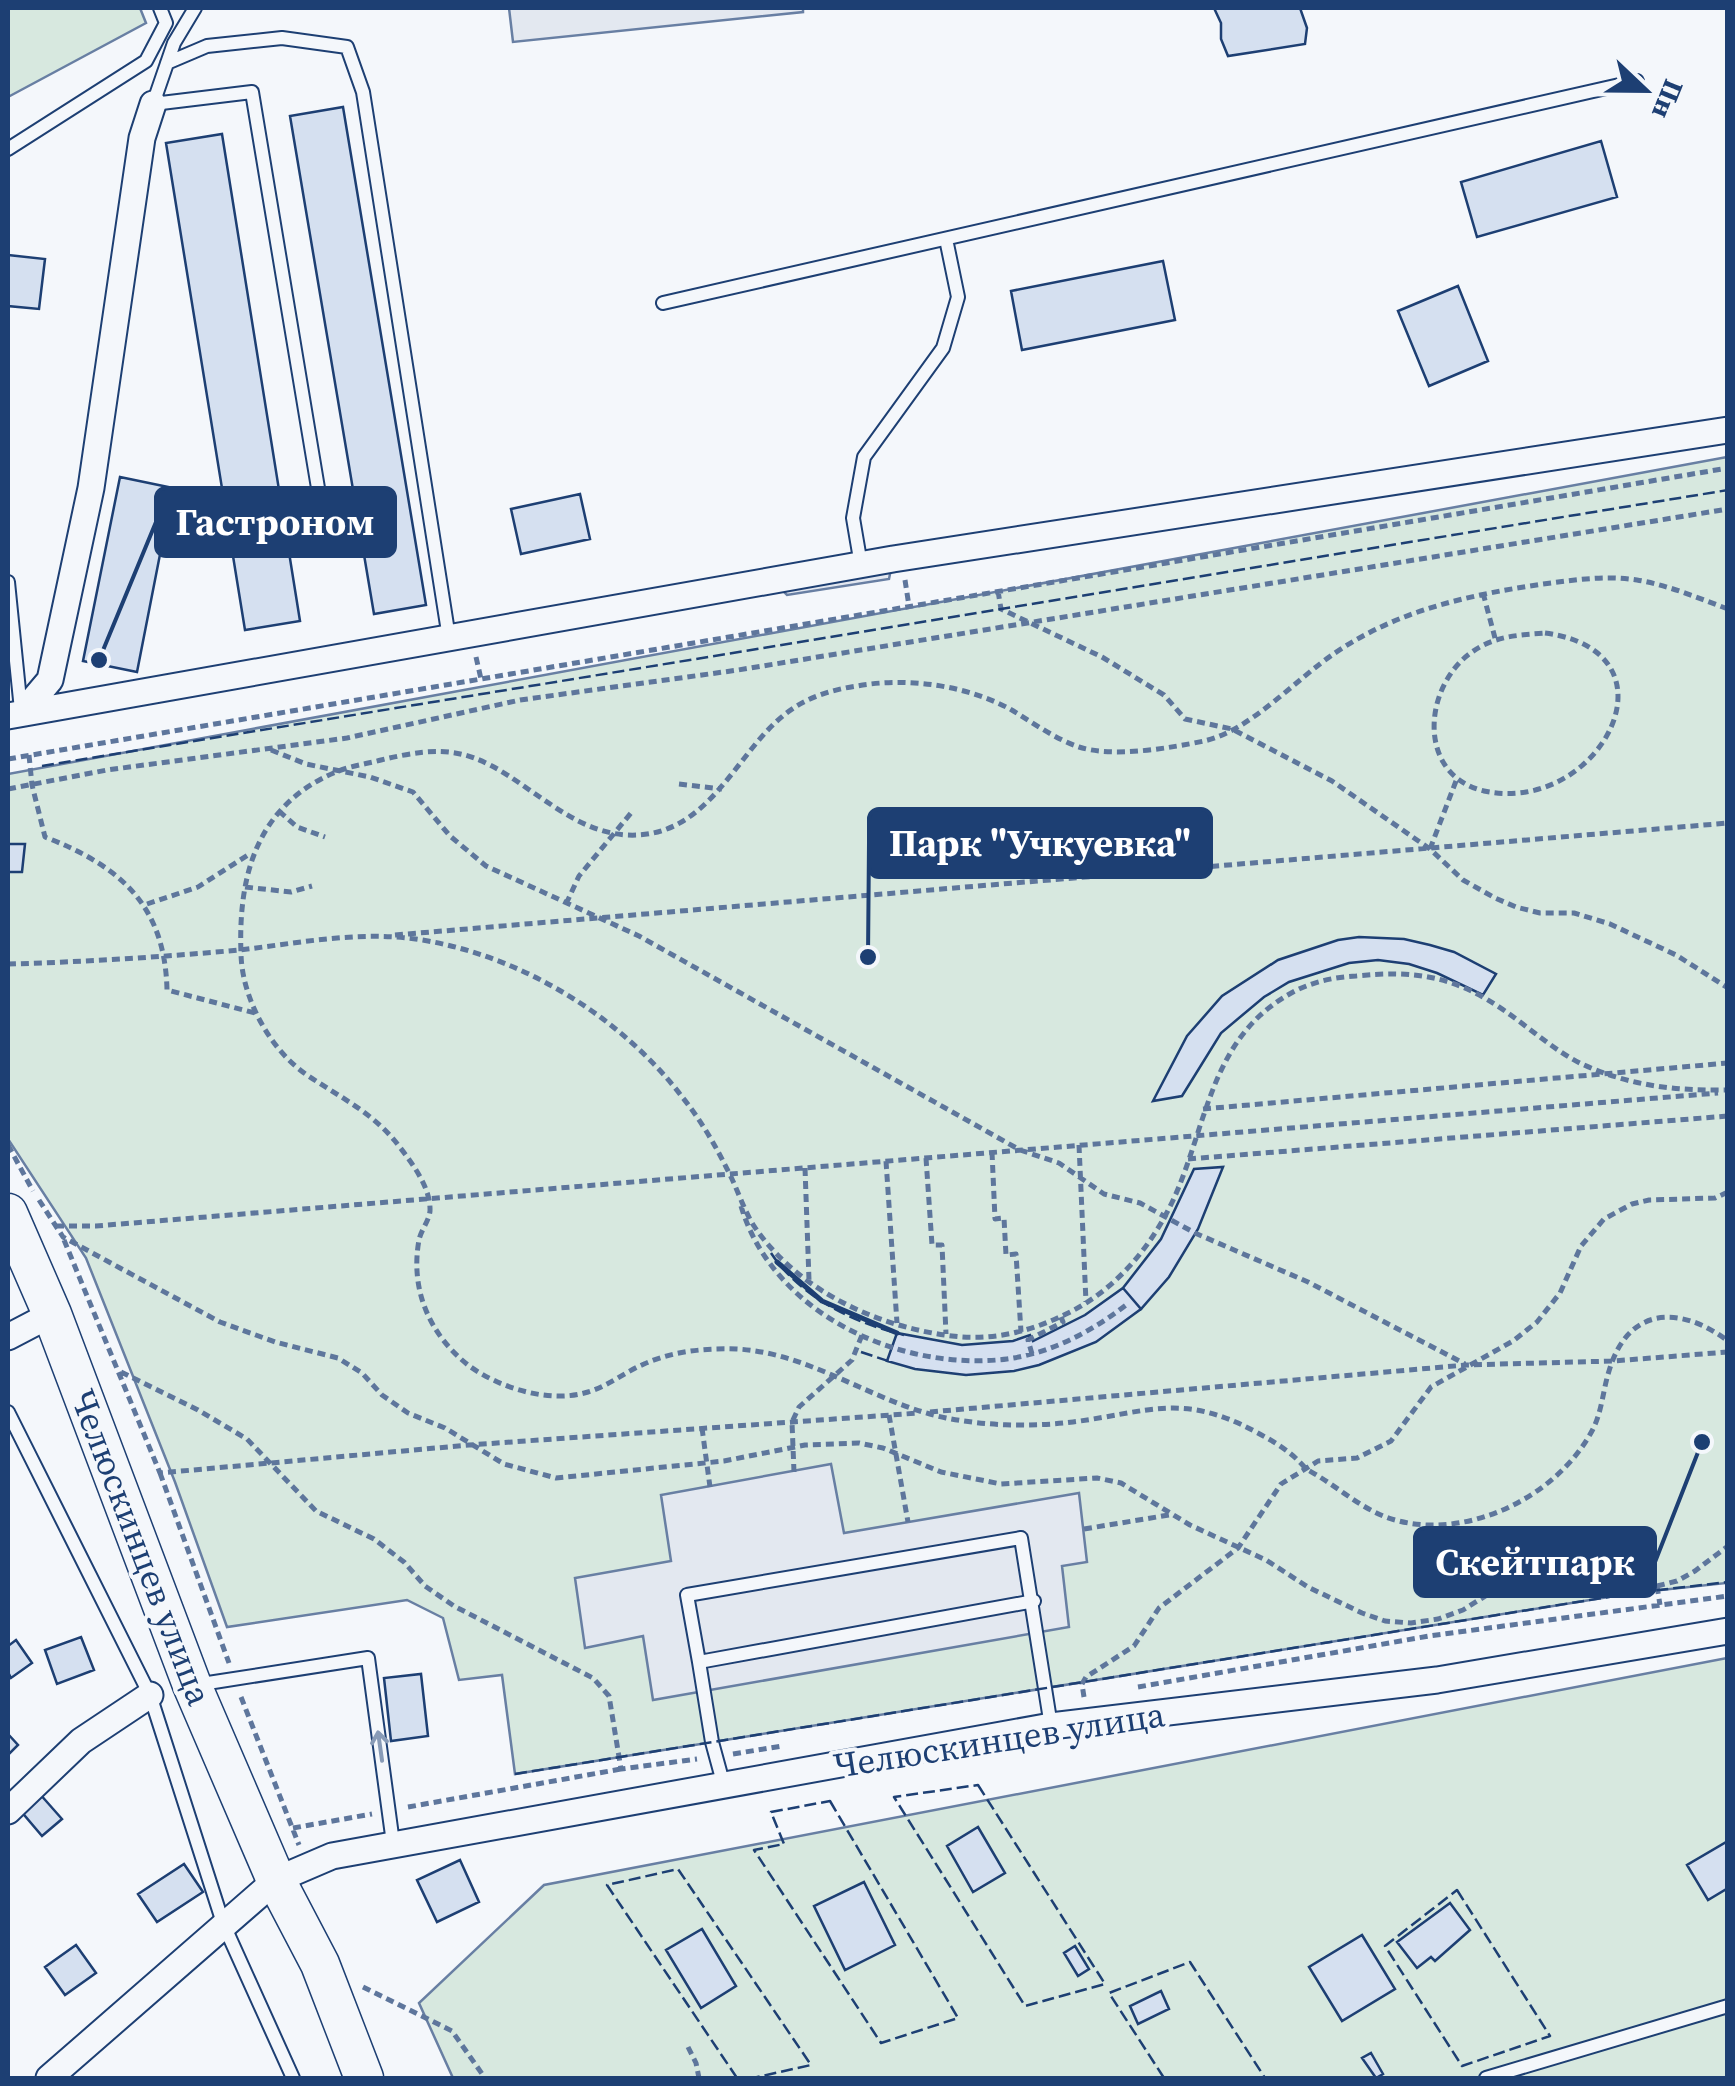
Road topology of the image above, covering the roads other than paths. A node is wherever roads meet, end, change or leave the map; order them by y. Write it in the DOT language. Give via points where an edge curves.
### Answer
graph roads {
  1 [pos="160,8"];
  2 [pos="195,8"];
  3 [pos="167,64"];
  4 [pos="1637,81"];
  5 [pos="154,104"];
  6 [pos="8,149"];
  7 [pos="946,239"];
  8 [pos="664,304"];
  9 [pos="1728,430"];
  10 [pos="319,494"];
  11 [pos="861,565"];
  12 [pos="8,582"];
  13 [pos="449,638"];
  14 [pos="15,714"];
  15 [pos="8,1213"];
  16 [pos="52,1314"];
  17 [pos="8,1337"];
  18 [pos="8,1412"];
  19 [pos="1034,1601"];
  20 [pos="1728,1631"];
  21 [pos="699,1662"];
  22 [pos="192,1686"];
  23 [pos="150,1695"];
  24 [pos="1051,1726"];
  25 [pos="724,1786"];
  26 [pos="8,1811"];
  27 [pos="393,1843"];
  28 [pos="276,1880"];
  29 [pos="224,1923"];
  30 [pos="1728,2006"];
  31 [pos="50,2078"];
  32 [pos="293,2078"];
  33 [pos="364,2078"];
  34 [pos="1486,2078"];
  1 -- 6 [label="lane" via="166,23 146,60"];
  2 -- 3 [label="lane"];
  3 -- 5 [label="lane"];
  3 -- 13 [label="lane" via="207,46 282,38 347,47 363,92"];
  4 -- 7 [label="lane"];
  5 -- 10 [label="lane" via="252,92"];
  5 -- 14 [label="street" via="142,138 92,488 57,651 50,680"];
  7 -- 8 [label="lane"];
  7 -- 11 [label="lane" via="958,297 943,348 864,456 853,518"];
  9 -- 11 [label="street"];
  11 -- 13 [label="street"];
  12 -- 14 [label="lane"];
  13 -- 14 [label="street"];
  15 -- 16 [label="main road, Челюскинцев улица"];
  16 -- 17 [label="street"];
  16 -- 22 [label="main road, Челюскинцев улица"];
  18 -- 23 [label="lane"];
  19 -- 21 [label="lane"];
  19 -- 21 [label="lane" via="1021,1538 688,1595"];
  19 -- 24 [label="lane"];
  20 -- 24 [label="street, Челюскинцев улица" via="1437,1680"];
  21 -- 25 [label="lane"];
  27 -- 22 [label="lane, one-way" via="368,1658"];
  22 -- 28 [label="main road, Челюскинцев улица"];
  23 -- 26 [label="street" via="81,1740"];
  23 -- 29 [label="lane"];
  24 -- 25 [label="street, Челюскинцев улица"];
  25 -- 27 [label="street, Челюскинцев улица"];
  27 -- 28 [label="street, Челюскинцев улица" via="332,1856"];
  28 -- 29 [label="street"];
  28 -- 33 [label="main road, Челюскинцев улица" via="320,1964"];
  29 -- 31 [label="street"];
  29 -- 32 [label="lane"];
  30 -- 34 [label="lane"];
}
